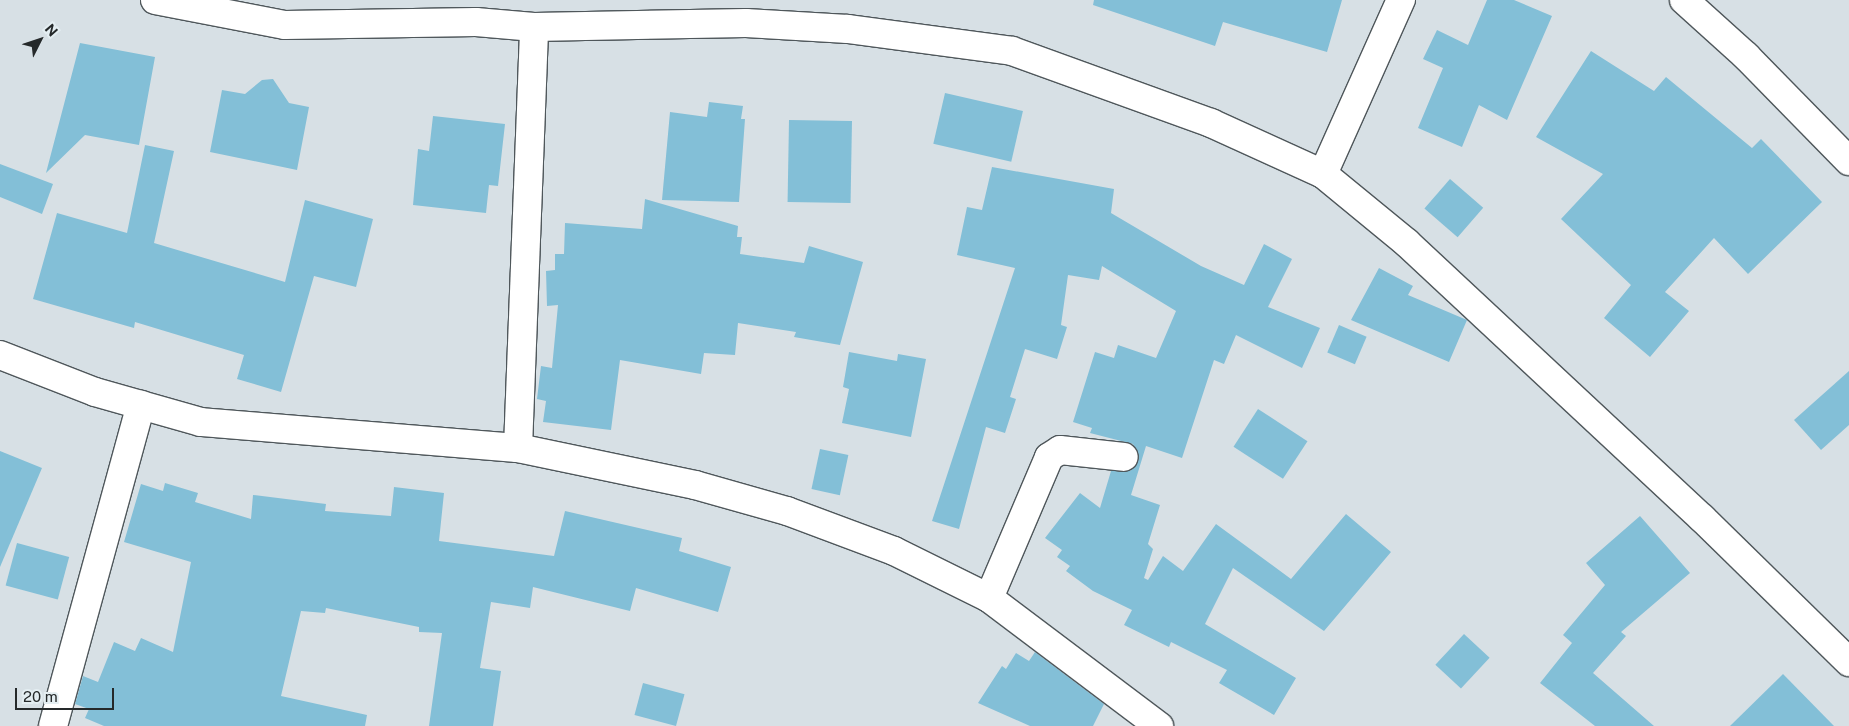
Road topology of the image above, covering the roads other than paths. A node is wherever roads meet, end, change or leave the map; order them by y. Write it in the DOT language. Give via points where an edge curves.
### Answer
graph roads {
  1 [pos="155,0"];
  2 [pos="1401,0"];
  3 [pos="1684,0"];
  4 [pos="534,27"];
  5 [pos="1849,161"];
  6 [pos="1323,174"];
  7 [pos="0,355"];
  8 [pos="141,405"];
  9 [pos="518,448"];
  10 [pos="1124,457"];
  11 [pos="989,598"];
  12 [pos="1849,662"];
  13 [pos="53,726"];
  14 [pos="1159,726"];
  1 -- 4 [label="street" via="285,25 476,22"];
  2 -- 6 [label="street"];
  3 -- 5 [label="street" via="1746,56"];
  4 -- 6 [label="street" via="746,23 848,29 1012,51 1211,123"];
  4 -- 9 [label="street"];
  6 -- 12 [label="street" via="1407,242 1504,331"];
  7 -- 8 [label="street"];
  8 -- 9 [label="street" via="202,422"];
  8 -- 13 [label="street"];
  9 -- 11 [label="street" via="695,485 787,511 894,551"];
  10 -- 11 [label="street" via="1060,450 1049,456"];
  11 -- 14 [label="street"];
}
